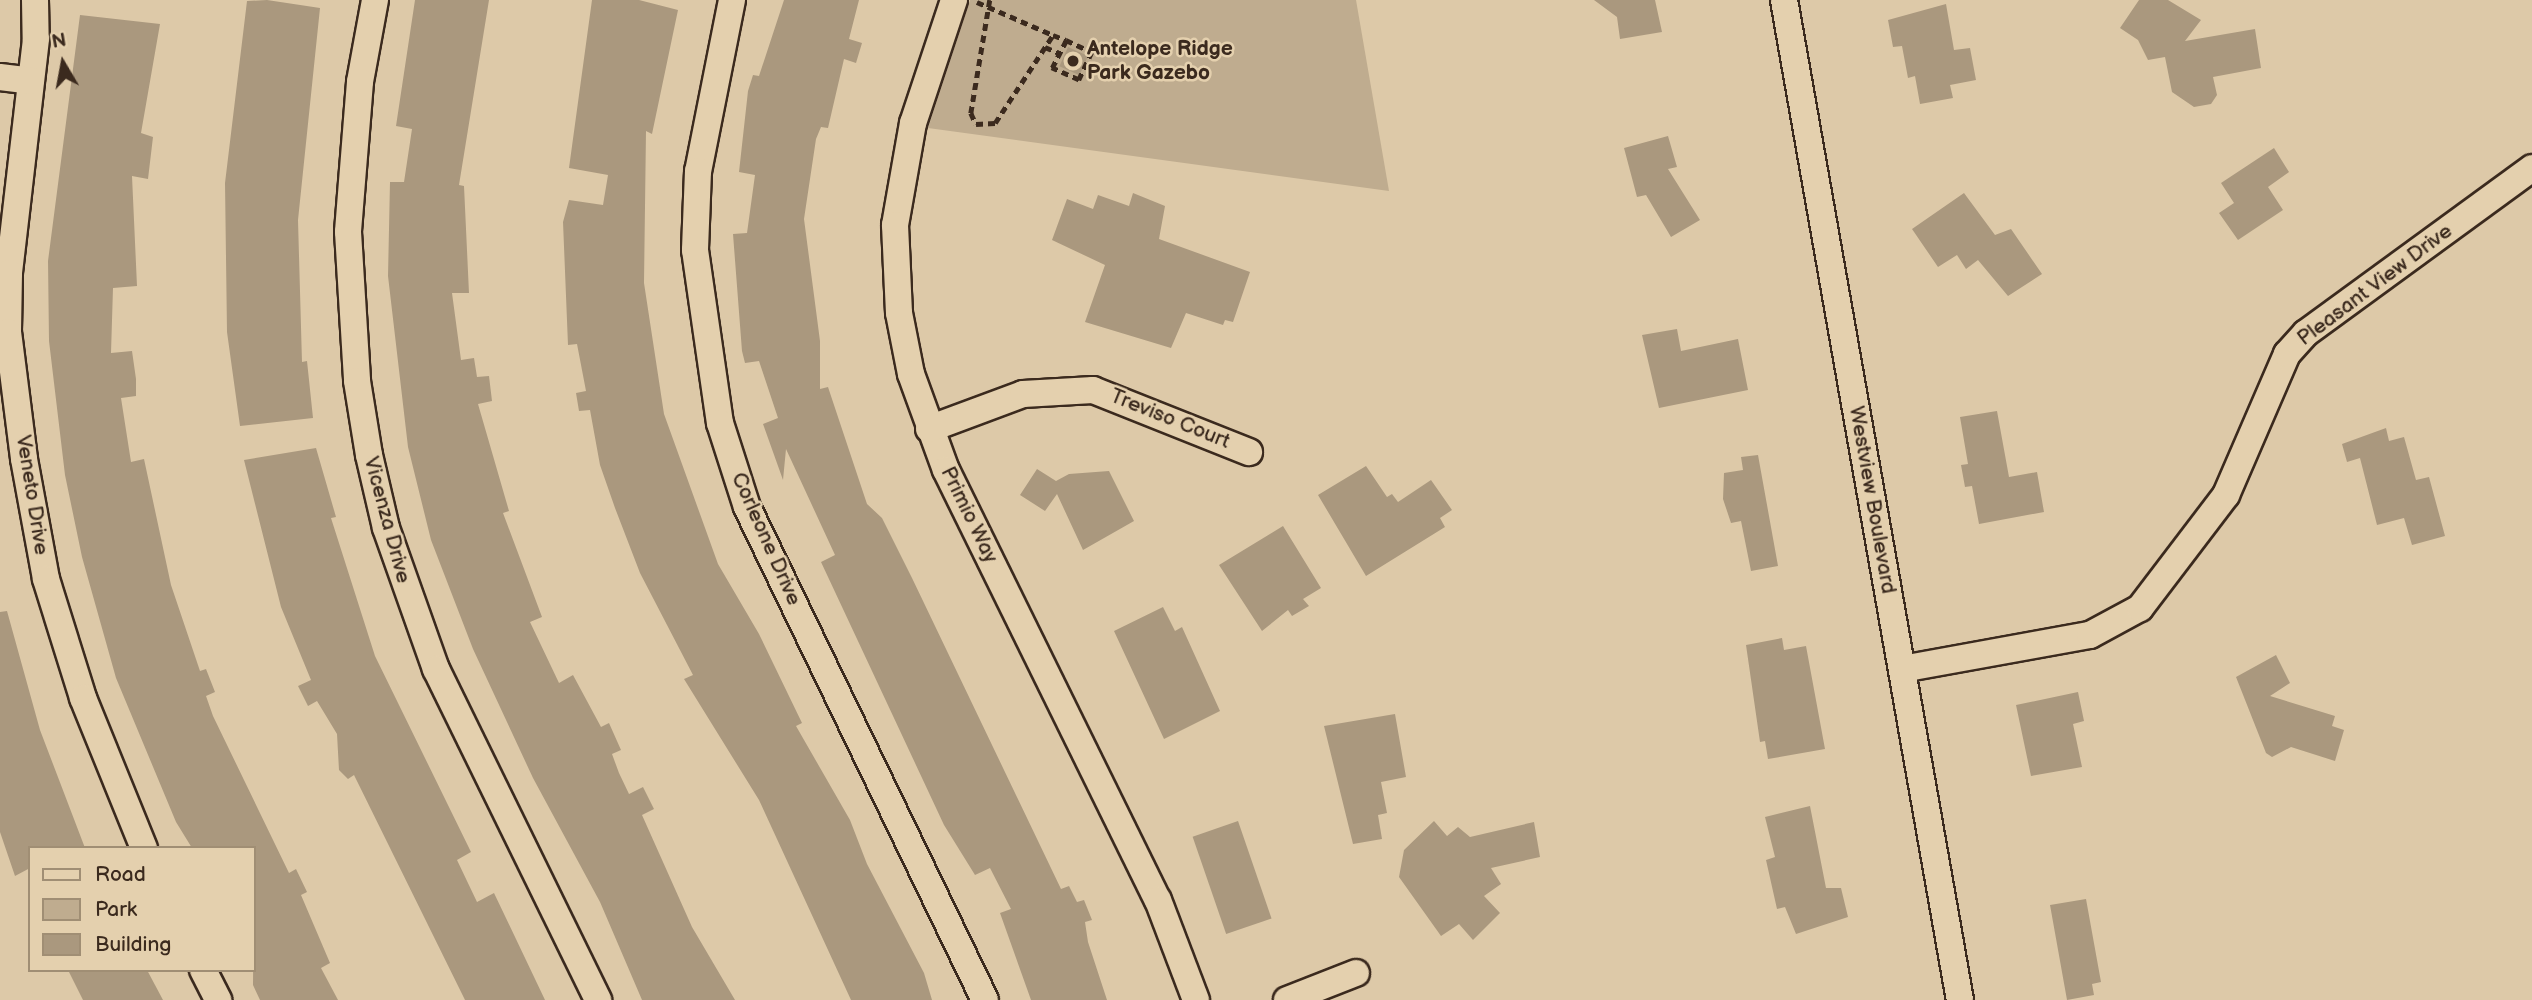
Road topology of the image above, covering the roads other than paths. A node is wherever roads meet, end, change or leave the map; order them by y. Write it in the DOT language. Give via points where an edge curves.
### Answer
graph roads {
  1 [pos="35,0"];
  2 [pos="375,0"];
  3 [pos="732,0"];
  4 [pos="954,0"];
  5 [pos="1784,0"];
  6 [pos="0,77"];
  7 [pos="31,81"];
  8 [pos="2532,168"];
  9 [pos="929,429"];
  10 [pos="1249,452"];
  11 [pos="1902,669"];
  12 [pos="143,846"];
  13 [pos="204,972"];
  14 [pos="1356,973"];
  15 [pos="218,1000"];
  16 [pos="598,1000"];
  17 [pos="985,1000"];
  18 [pos="1196,1000"];
  19 [pos="1287,1000"];
  20 [pos="1960,1000"];
  1 -- 7 [label="street, Veneto Drive"];
  2 -- 16 [label="street, Vicenza Drive" via="360,82 348,232 357,381 369,455 386,528 436,669"];
  3 -- 17 [label="street, Corleone Drive" via="698,171 695,250 720,423 747,507"];
  4 -- 9 [label="street, Primio Way" via="913,123 895,225 899,313"];
  5 -- 11 [label="street, Westview Boulevard"];
  6 -- 7 [label="street"];
  7 -- 12 [label="street, Veneto Drive" via="9,273 8,332 24,459 46,579 83,698"];
  8 -- 11 [label="street, Pleasant View Drive" via="2306,333 2287,354 2226,495 2140,608 2090,635"];
  9 -- 10 [label="street, Treviso Court" via="1023,394 1093,390"];
  9 -- 18 [label="street, Primio Way" via="1158,900"];
  11 -- 20 [label="street, Westview Boulevard"];
  13 -- 15 [label="street"];
  14 -- 19 [label="street"];
}
